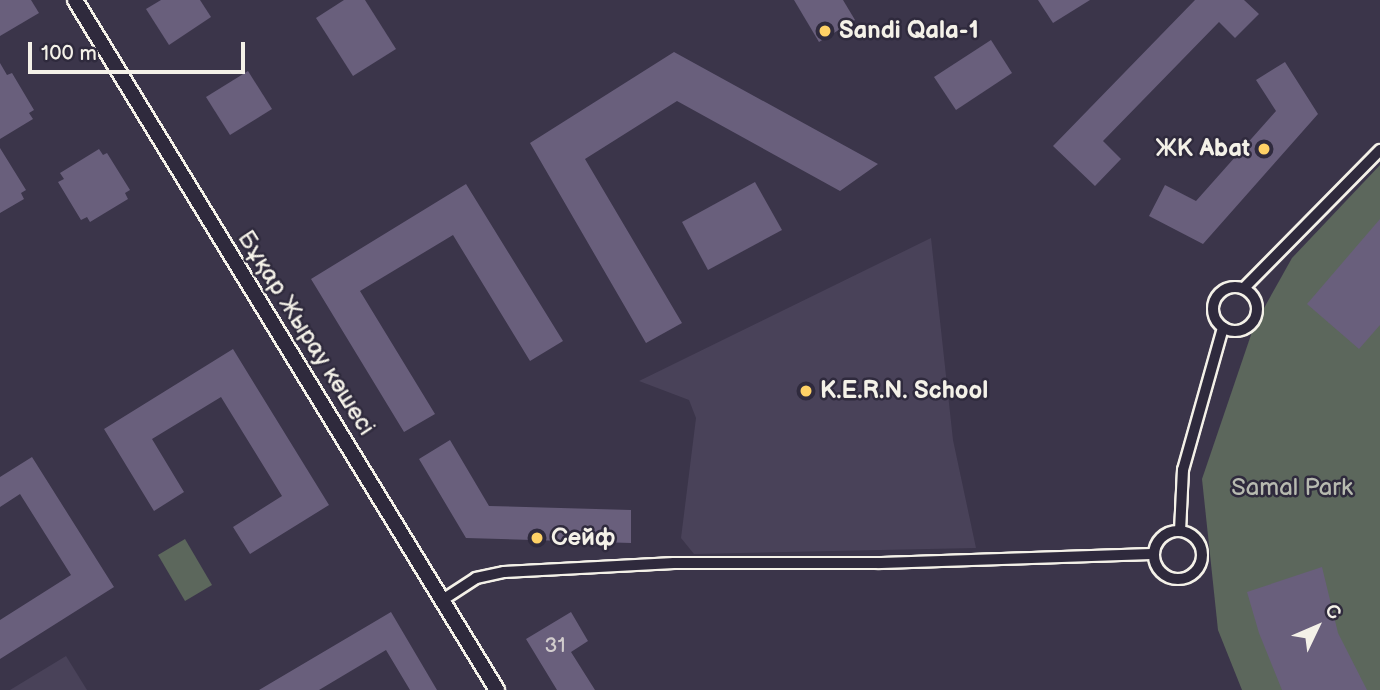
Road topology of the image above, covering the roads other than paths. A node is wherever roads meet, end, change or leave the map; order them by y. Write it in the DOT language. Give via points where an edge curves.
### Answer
graph roads {
  1 [pos="75,0"];
  2 [pos="1380,150"];
  3 [pos="1244,289"];
  4 [pos="1223,328"];
  5 [pos="1180,531"];
  6 [pos="1154,554"];
  7 [pos="444,599"];
  8 [pos="497,690"];
  1 -- 7 [label="street, Бұқар Жырау көшесі"];
  2 -- 3 [label="street"];
  3 -- 4 [label="street" via="1233,287 1215,298 1213,309"];
  3 -- 4 [label="street" via="1253,296 1255,319 1247,328"];
  4 -- 5 [label="street" via="1183,470"];
  5 -- 6 [label="street" via="1160,539"];
  5 -- 6 [label="street" via="1191,534 1201,547 1196,571 1174,579 1159,570"];
  6 -- 7 [label="street" via="674,563 504,572 476,578"];
  7 -- 8 [label="street, Бұқар Жырау көшесі"];
}
